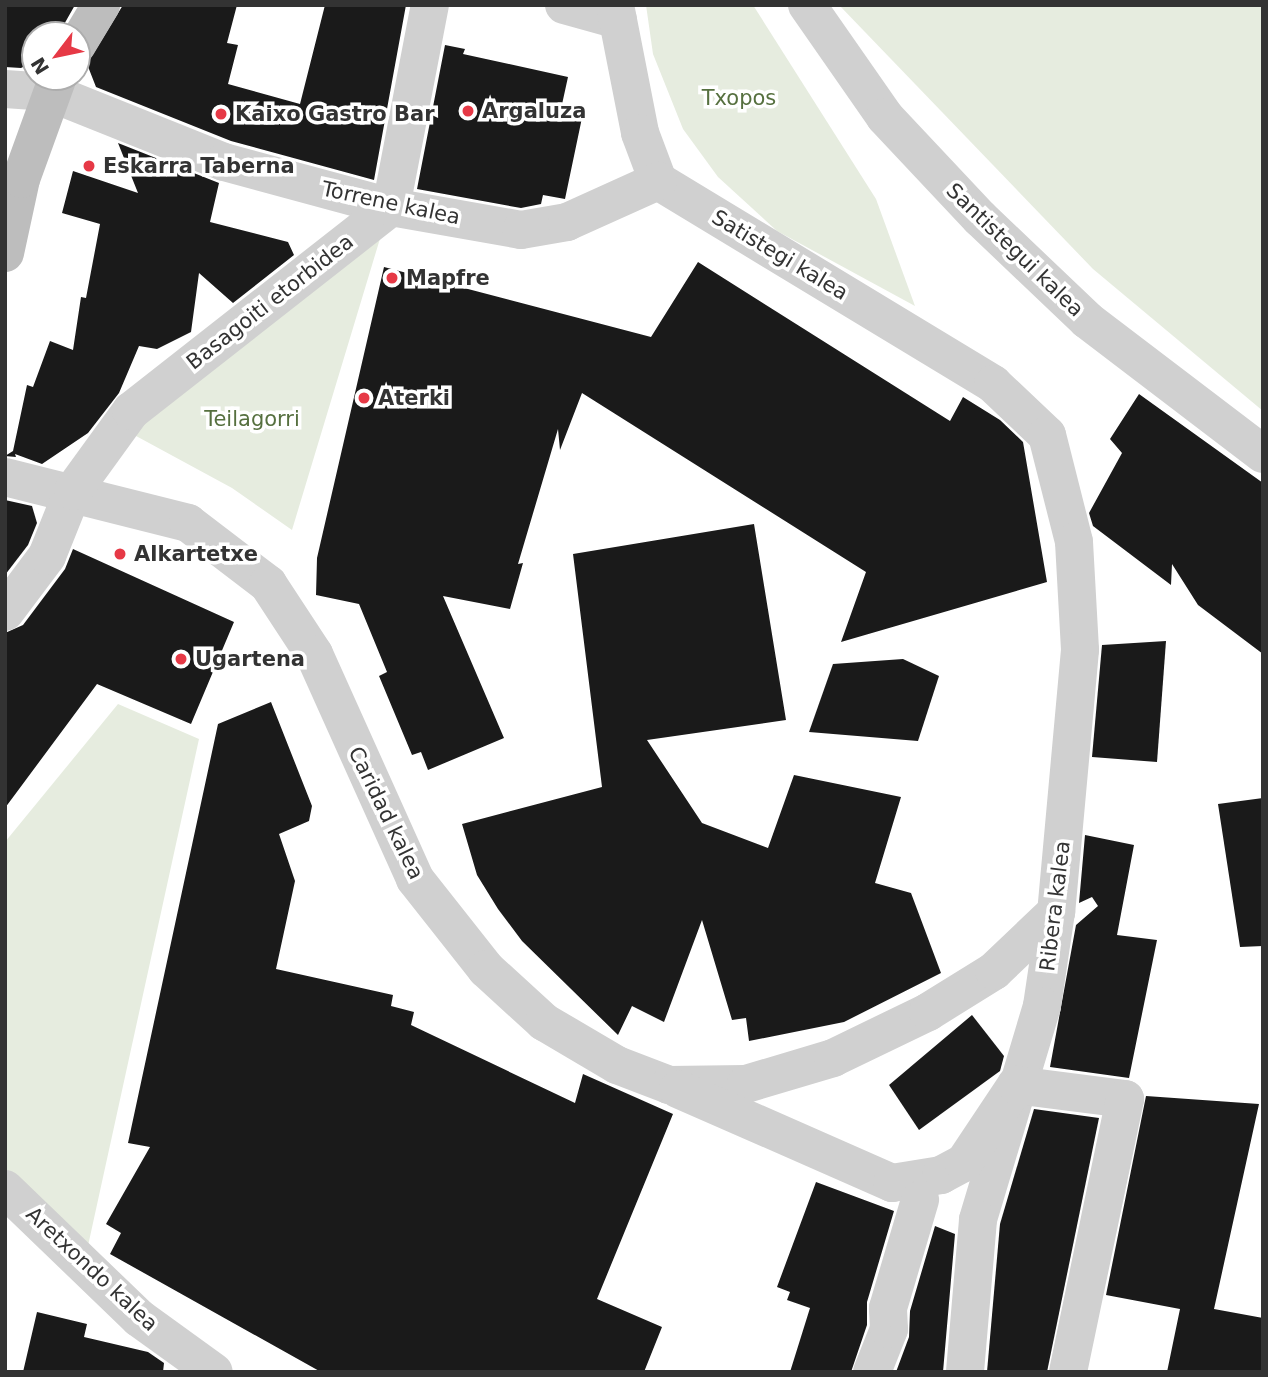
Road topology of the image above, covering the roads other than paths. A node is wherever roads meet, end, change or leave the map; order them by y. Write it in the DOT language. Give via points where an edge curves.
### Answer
graph roads {
  1 [pos="101,5"];
  2 [pos="430,5"];
  3 [pos="807,5"];
  4 [pos="598,10"];
  5 [pos="91,22"];
  6 [pos="51,91"];
  7 [pos="68,91"];
  8 [pos="658,181"];
  9 [pos="391,207"];
  10 [pos="5,253"];
  11 [pos="1048,435"];
  12 [pos="1263,454"];
  13 [pos="5,477"];
  14 [pos="73,491"];
  15 [pos="5,612"];
  16 [pos="1056,912"];
  17 [pos="669,1085"];
  18 [pos="1016,1085"];
  19 [pos="5,1189"];
  20 [pos="906,1192"];
  21 [pos="978,1220"];
  22 [pos="214,1372"];
  23 [pos="873,1372"];
  24 [pos="965,1372"];
  25 [pos="1068,1372"];
  1 -- 5 [label="street"];
  2 -- 9 [label="street"];
  3 -- 12 [label="street, Santistegui kalea" via="885,117 980,218 1087,320"];
  4 -- 8 [label="street"];
  6 -- 10 [label="street" via="21,179"];
  7 -- 9 [label="street, Torrene kalea" via="224,162"];
  8 -- 9 [label="street, Torrene kalea" via="567,222 521,230"];
  8 -- 11 [label="street, Satistegi kalea" via="993,384"];
  9 -- 14 [label="street, Basagoiti etorbidea" via="131,411"];
  11 -- 16 [label="street, Ribera kalea" via="1074,542 1080,650"];
  13 -- 14 [label="street, Caridad kalea"];
  14 -- 15 [label="street, Basagoiti etorbidea" via="47,556"];
  14 -- 17 [label="street, Caridad kalea" via="188,523 268,584 314,654 415,878 486,969 544,1022 617,1065"];
  16 -- 17 [label="street, Caridad kalea" via="994,971 928,1012 833,1058 746,1084"];
  16 -- 18 [label="street, Ribera kalea" via="1042,1006"];
  17 -- 20 [label="street"];
  18 -- 20 [label="street" via="964,1163"];
  18 -- 21 [label="street, Ribera kalea"];
  18 -- 25 [label="street" via="1125,1099"];
  19 -- 22 [label="street, Aretxondo kalea" via="139,1318"];
  20 -- 21 [label="street" via="932,1208"];
  20 -- 23 [label="street" via="888,1308 889,1329"];
  21 -- 24 [label="street, Ribera kalea"];
}
